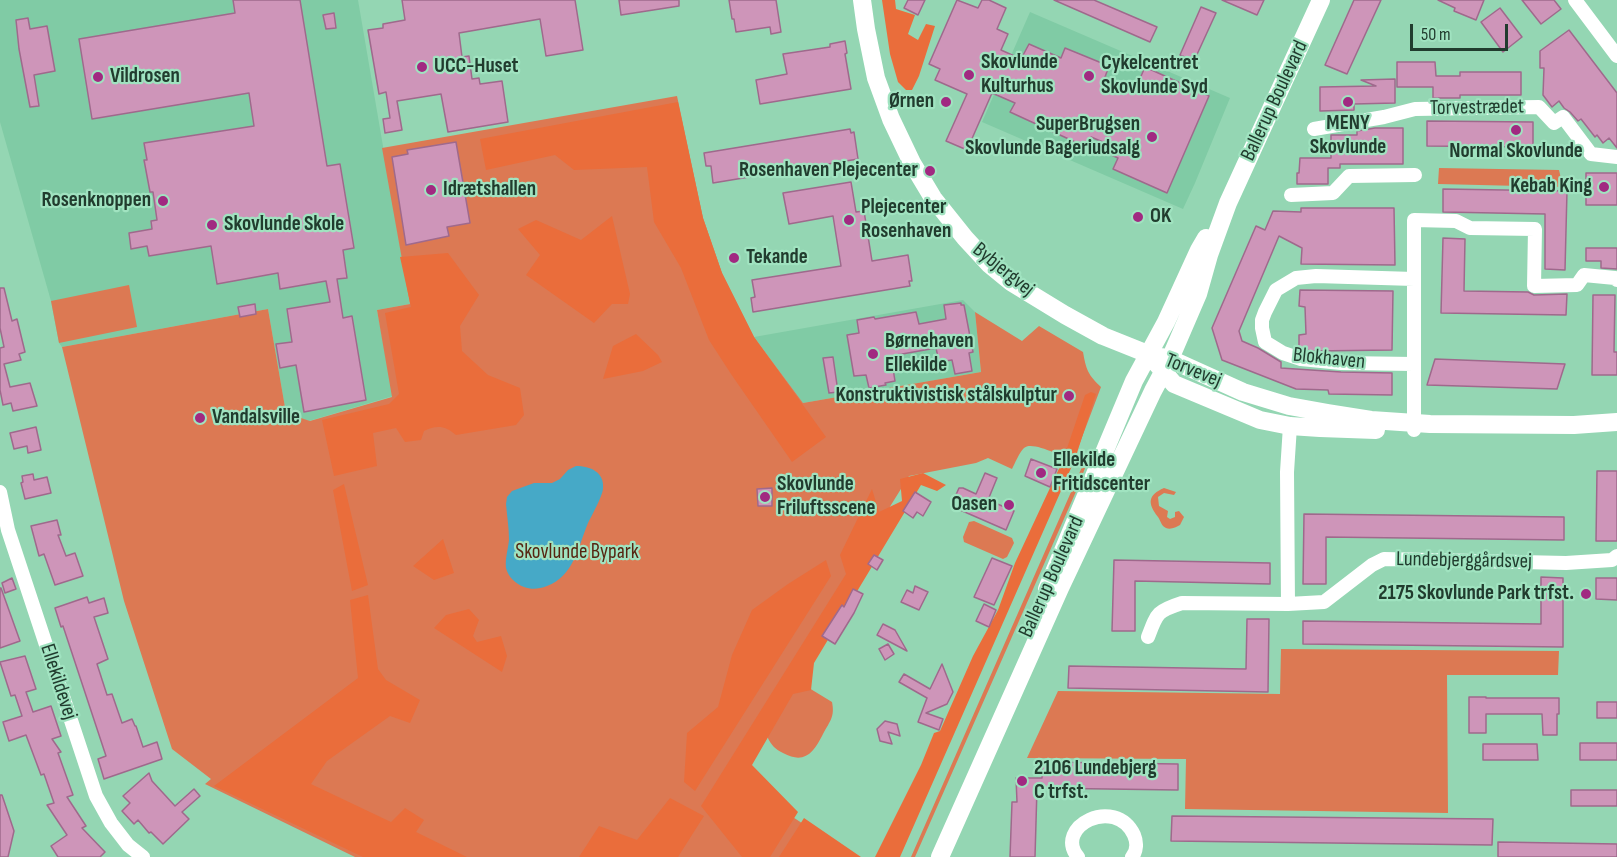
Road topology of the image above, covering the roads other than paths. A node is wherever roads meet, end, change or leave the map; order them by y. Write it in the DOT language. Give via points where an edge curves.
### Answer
graph roads {
  1 [pos="862,0"];
  2 [pos="1321,0"];
  3 [pos="1575,0"];
  4 [pos="1617,56"];
  5 [pos="1314,129"];
  6 [pos="1617,157"];
  7 [pos="1415,175"];
  8 [pos="1291,195"];
  9 [pos="1228,203"];
  10 [pos="1414,279"];
  11 [pos="1617,280"];
  12 [pos="1148,354"];
  13 [pos="1414,364"];
  14 [pos="1167,365"];
  15 [pos="1617,422"];
  16 [pos="1290,426"];
  17 [pos="1414,427"];
  18 [pos="1617,433"];
  19 [pos="0,492"];
  20 [pos="1617,556"];
  21 [pos="1288,604"];
  22 [pos="1148,637"];
  23 [pos="1074,856"];
  24 [pos="1136,856"];
  25 [pos="144,857"];
  26 [pos="928,857"];
  27 [pos="940,857"];
  1 -- 12 [label="street, Bybjergvej" via="876,78 891,119 933,198 965,238 1011,282 1103,336"];
  2 -- 9 [label="street, Ballerup Boulevard"];
  3 -- 4 [label="street"];
  5 -- 6 [label="street, Torvestrædet" via="1415,109 1539,107 1554,123 1563,117 1591,154"];
  7 -- 8 [label="street" via="1349,176 1333,193"];
  9 -- 12 [label="street, Ballerup Boulevard" via="1199,250"];
  9 -- 14 [label="street, Ballerup Boulevard" via="1198,294"];
  10 -- 11 [label="street" via="1414,220 1456,221 1470,228 1535,229 1534,286 1577,285 1584,275"];
  10 -- 13 [label="street"];
  10 -- 13 [label="street, Blokhaven" via="1296,278 1276,291 1262,328 1265,342 1301,359"];
  12 -- 14 [label="street, Torvevej"];
  12 -- 26 [label="street, Ballerup Boulevard"];
  13 -- 17 [label="street"];
  14 -- 16 [label="street, Torvevej" via="1174,384 1260,420"];
  14 -- 17 [label="street, Torvevej" via="1289,405"];
  14 -- 27 [label="street, Ballerup Boulevard" via="1060,588"];
  15 -- 17 [label="street, Torvevej"];
  16 -- 17 [label="street, Torvevej" via="1350,430"];
  16 -- 21 [label="street"];
  17 -- 18 [label="street, Torvevej"];
  19 -- 25 [label="street, Ellekildevej" via="8,530 96,796 128,845"];
  20 -- 21 [label="street, Lundebjerggårdsvej" via="1612,560 1566,562 1384,559 1324,602"];
  21 -- 22 [label="street, Lundebjerggårdsvej" via="1182,603 1155,617"];
  23 -- 24 [label="street" via="1073,835 1080,825 1102,816 1114,817 1132,832"];
}
